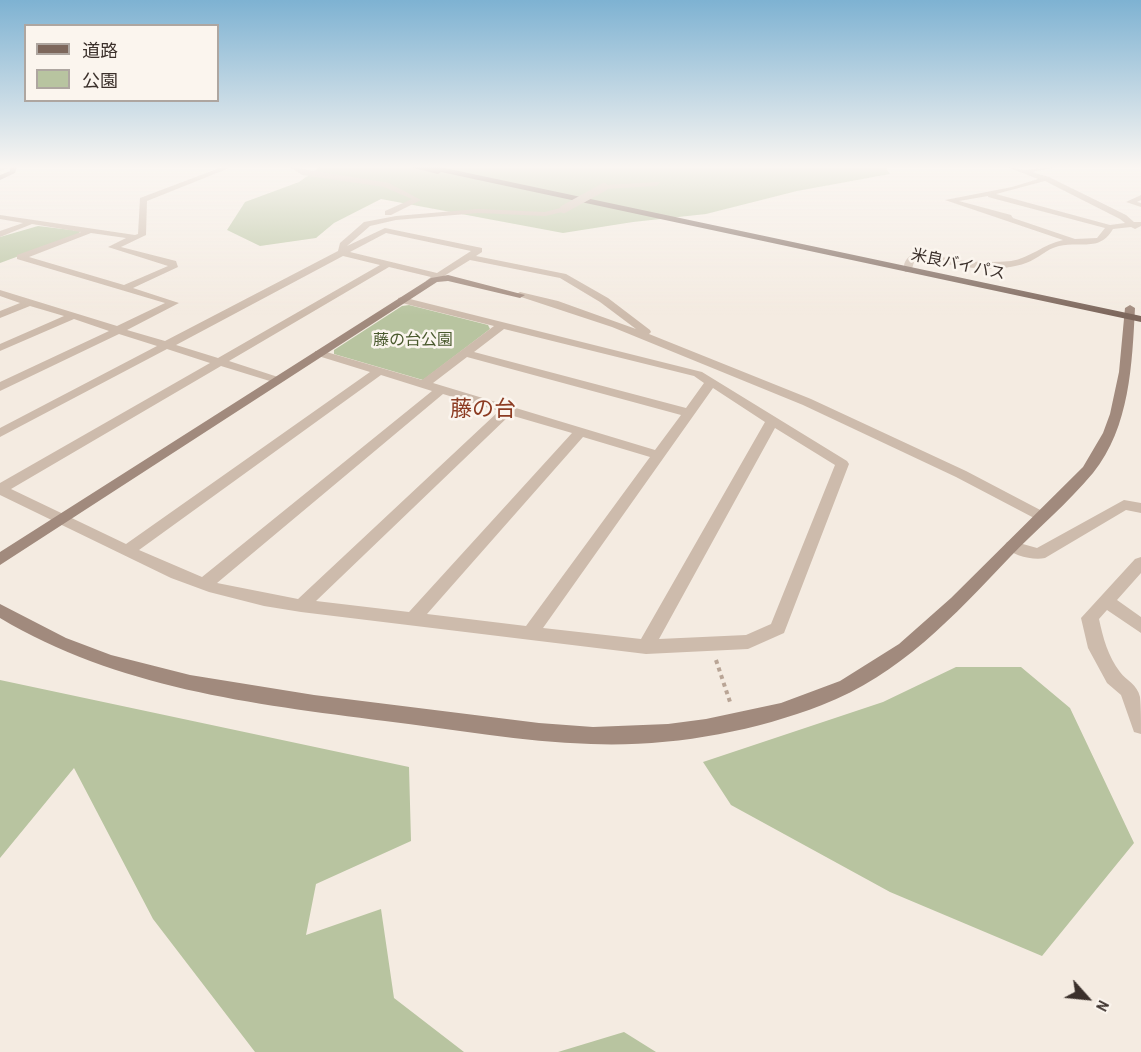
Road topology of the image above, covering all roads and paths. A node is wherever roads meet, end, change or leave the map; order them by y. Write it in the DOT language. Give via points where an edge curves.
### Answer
graph roads {
  1 [pos="143,216"];
  2 [pos="378,216"];
  3 [pos="418,216"];
  4 [pos="665,216"];
  5 [pos="665,216"];
  6 [pos="669,216"];
  7 [pos="672,216"];
  8 [pos="1005,216"];
  9 [pos="1070,216"];
  10 [pos="1120,216"];
  11 [pos="0,217"];
  12 [pos="31,223"];
  13 [pos="367,224"];
  14 [pos="1137,224"];
  15 [pos="711,225"];
  16 [pos="1110,227"];
  17 [pos="92,231"];
  18 [pos="0,234"];
  19 [pos="1141,234"];
  20 [pos="136,237"];
  21 [pos="1076,242"];
  22 [pos="342,253"];
  23 [pos="468,257"];
  24 [pos="388,264"];
  25 [pos="908,266"];
  26 [pos="434,279"];
  27 [pos="125,288"];
  28 [pos="0,293"];
  29 [pos="402,300"];
  30 [pos="30,302"];
  31 [pos="1135,314"];
  32 [pos="0,315"];
  33 [pos="73,316"];
  34 [pos="502,325"];
  35 [pos="118,330"];
  36 [pos="661,342"];
  37 [pos="166,345"];
  38 [pos="0,348"];
  39 [pos="319,353"];
  40 [pos="465,353"];
  41 [pos="219,362"];
  42 [pos="378,371"];
  43 [pos="277,380"];
  44 [pos="711,382"];
  45 [pos="423,385"];
  46 [pos="0,387"];
  47 [pos="441,390"];
  48 [pos="508,410"];
  49 [pos="689,413"];
  50 [pos="772,421"];
  51 [pos="7,426"];
  52 [pos="580,432"];
  53 [pos="0,433"];
  54 [pos="658,455"];
  55 [pos="0,489"];
  56 [pos="1141,508"];
  57 [pos="1041,516"];
  58 [pos="61,519"];
  59 [pos="1012,546"];
  60 [pos="128,550"];
  61 [pos="0,559"];
  62 [pos="1141,563"];
  63 [pos="204,584"];
  64 [pos="1106,601"];
  65 [pos="301,606"];
  66 [pos="0,610"];
  67 [pos="413,620"];
  68 [pos="1141,626"];
  69 [pos="530,633"];
  70 [pos="711,644"];
  71 [pos="646,647"];
  72 [pos="737,722"];
  73 [pos="1141,726"];
  1 -- 20 [label="street" via="142,235"];
  2 -- 13 [label="street"];
  3 -- 13 [label="street, bridge"];
  4 -- 15 [label="main road"];
  5 -- 15 [label="main road, 米良バイパス"];
  6 -- 15 [label="main road, 米良バイパス"];
  7 -- 15 [label="main road"];
  8 -- 21 [label="street"];
  9 -- 16 [label="street"];
  10 -- 14 [label="street"];
  11 -- 12 [label="street"];
  12 -- 17 [label="street"];
  12 -- 18 [label="street"];
  13 -- 22 [label="street" via="343,245"];
  14 -- 16 [label="street"];
  14 -- 19 [label="street"];
  15 -- 25 [label="main road, 米良バイパス"];
  16 -- 21 [label="street" via="1099,241"];
  17 -- 20 [label="street"];
  17 -- 27 [label="street" via="20,257"];
  20 -- 27 [label="street" via="112,247 173,263 173,267"];
  21 -- 25 [label="street" via="1053,245 1024,262 967,264 918,256 911,258"];
  22 -- 23 [label="street" via="385,230 479,250"];
  22 -- 24 [label="street"];
  22 -- 37 [label="street"];
  23 -- 26 [label="street"];
  23 -- 36 [label="street" via="563,276"];
  24 -- 26 [label="street"];
  24 -- 41 [label="street"];
  25 -- 31 [label="main road, 米良バイパス"];
  26 -- 29 [label="street"];
  26 -- 36 [label="street" via="448,278 554,303"];
  27 -- 35 [label="street" via="174,303"];
  28 -- 30 [label="street"];
  29 -- 34 [label="street"];
  29 -- 39 [label="street"];
  30 -- 32 [label="street"];
  30 -- 33 [label="street"];
  31 -- 57 [label="street" via="1118,414 1109,438 1088,470"];
  33 -- 35 [label="street"];
  33 -- 38 [label="street"];
  34 -- 40 [label="street"];
  34 -- 44 [label="street" via="698,374"];
  35 -- 37 [label="street"];
  35 -- 46 [label="street"];
  36 -- 57 [label="street" via="860,426"];
  37 -- 41 [label="street"];
  37 -- 51 [label="street"];
  39 -- 42 [label="street"];
  39 -- 43 [label="street"];
  40 -- 45 [label="street"];
  40 -- 49 [label="street"];
  41 -- 43 [label="street"];
  41 -- 55 [label="street"];
  42 -- 45 [label="street"];
  42 -- 60 [label="street"];
  43 -- 58 [label="street"];
  44 -- 49 [label="street"];
  44 -- 50 [label="street"];
  45 -- 47 [label="street"];
  47 -- 48 [label="street"];
  47 -- 63 [label="street"];
  48 -- 52 [label="street"];
  48 -- 65 [label="street"];
  49 -- 54 [label="street"];
  50 -- 70 [label="street" via="842,464 778,628 748,642"];
  50 -- 71 [label="street"];
  51 -- 53 [label="street"];
  52 -- 54 [label="street"];
  52 -- 67 [label="street"];
  54 -- 69 [label="street"];
  55 -- 58 [label="street"];
  56 -- 59 [label="street" via="1124,505 1039,554"];
  57 -- 59 [label="street"];
  58 -- 60 [label="street"];
  58 -- 61 [label="street"];
  59 -- 72 [label="street" via="939,621 882,666 845,687 790,708"];
  60 -- 63 [label="street"];
  62 -- 64 [label="street"];
  63 -- 65 [label="street"];
  64 -- 68 [label="street"];
  64 -- 73 [label="street" via="1090,618 1097,648 1114,678 1129,691"];
  65 -- 67 [label="street"];
  66 -- 72 [label="street" via="66,646 118,664 203,686 290,700 585,735"];
  67 -- 69 [label="street"];
  69 -- 71 [label="street"];
  70 -- 71 [label="street"];
  70 -- 72 [label="path"];
}
